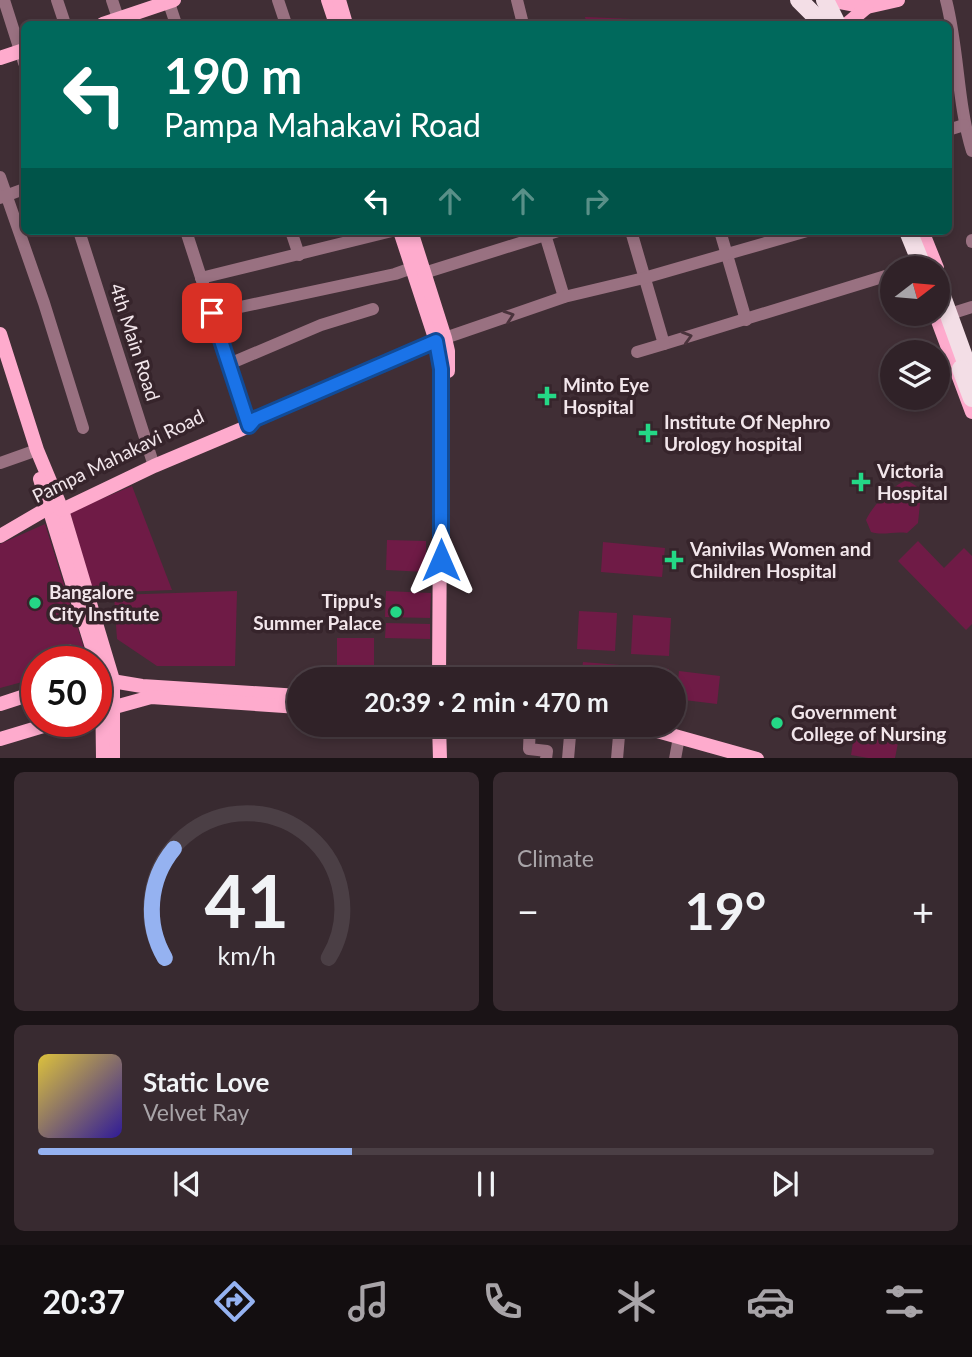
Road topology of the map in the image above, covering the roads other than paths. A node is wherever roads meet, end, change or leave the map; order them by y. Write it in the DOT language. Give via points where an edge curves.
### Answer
graph roads {
  1 [pos="4,0"];
  2 [pos="57,0"];
  3 [pos="112,0"];
  4 [pos="278,0"];
  5 [pos="328,0"];
  6 [pos="338,0"];
  7 [pos="517,0"];
  8 [pos="799,0"];
  9 [pos="813,0"];
  10 [pos="829,0"];
  11 [pos="898,0"];
  12 [pos="946,0"];
  13 [pos="170,1"];
  14 [pos="867,7"];
  15 [pos="64,21"];
  16 [pos="119,21"];
  17 [pos="121,21"];
  18 [pos="175,21"];
  19 [pos="285,21"];
  20 [pos="335,21"];
  21 [pos="345,21"];
  22 [pos="522,21"];
  23 [pos="822,21"];
  24 [pos="824,21"];
  25 [pos="838,21"];
  26 [pos="851,21"];
  27 [pos="950,21"];
  28 [pos="952,30"];
  29 [pos="21,49"];
  30 [pos="21,55"];
  31 [pos="0,58"];
  32 [pos="966,118"];
  33 [pos="972,151"];
  34 [pos="0,177"];
  35 [pos="21,190"];
  36 [pos="3,197"];
  37 [pos="80,235"];
  38 [pos="187,235"];
  39 [pos="292,235"];
  40 [pos="376,235"];
  41 [pos="402,235"];
  42 [pos="412,235"];
  43 [pos="539,235"];
  44 [pos="550,235"];
  45 [pos="632,235"];
  46 [pos="721,235"];
  47 [pos="793,235"];
  48 [pos="908,235"];
  49 [pos="921,235"];
  50 [pos="726,254"];
  51 [pos="299,255"];
  52 [pos="920,256"];
  53 [pos="924,256"];
  54 [pos="418,270"];
  55 [pos="201,278"];
  56 [pos="644,278"];
  57 [pos="880,278"];
  58 [pos="564,297"];
  59 [pos="972,307"];
  60 [pos="373,309"];
  61 [pos="950,311"];
  62 [pos="212,313"];
  63 [pos="950,318"];
  64 [pos="746,320"];
  65 [pos="950,325"];
  66 [pos="946,326"];
  67 [pos="947,326"];
  68 [pos="0,334"];
  69 [pos="440,340"];
  70 [pos="664,344"];
  71 [pos="637,352"];
  72 [pos="0,354"];
  73 [pos="972,362"];
  74 [pos="229,364"];
  75 [pos="972,379"];
  76 [pos="972,398"];
  77 [pos="972,412"];
  78 [pos="250,421"];
  79 [pos="83,428"];
  80 [pos="35,452"];
  81 [pos="153,461"];
  82 [pos="0,463"];
  83 [pos="55,503"];
  84 [pos="0,536"];
  85 [pos="95,646"];
  86 [pos="441,667"];
  87 [pos="443,667"];
  88 [pos="112,680"];
  89 [pos="287,695"];
  90 [pos="21,697"];
  91 [pos="0,704"];
  92 [pos="287,706"];
  93 [pos="112,708"];
  94 [pos="21,732"];
  95 [pos="104,737"];
  96 [pos="110,737"];
  97 [pos="439,737"];
  98 [pos="529,737"];
  99 [pos="570,737"];
  100 [pos="619,737"];
  101 [pos="679,737"];
  102 [pos="0,738"];
  103 [pos="103,758"];
  104 [pos="113,758"];
  105 [pos="440,758"];
  106 [pos="546,758"];
  107 [pos="568,758"];
  108 [pos="617,758"];
  109 [pos="675,758"];
  110 [pos="757,758"];
  1 -- 29 [label="street"];
  2 -- 15 [label="street"];
  3 -- 16 [label="street"];
  4 -- 19 [label="street"];
  5 -- 20 [label="main road"];
  6 -- 21 [label="main road"];
  7 -- 22 [label="street"];
  8 -- 23 [label="highway"];
  9 -- 24 [label="highway"];
  10 -- 14 [label="main road"];
  10 -- 25 [label="highway"];
  11 -- 14 [label="main road"];
  12 -- 27 [label="street"];
  13 -- 17 [label="main road"];
  13 -- 18 [label="street"];
  14 -- 26 [label="main road"];
  28 -- 32 [label="street"];
  30 -- 31 [label="main road"];
  32 -- 33 [label="street"];
  34 -- 36 [label="street"];
  35 -- 36 [label="street"];
  36 -- 79 [label="street" via="44,303"];
  37 -- 81 [label="street, 4th Main Road"];
  38 -- 55 [label="street"];
  39 -- 51 [label="street"];
  40 -- 51 [label="street"];
  41 -- 54 [label="main road"];
  42 -- 54 [label="main road"];
  43 -- 54 [label="street"];
  44 -- 58 [label="street"];
  45 -- 56 [label="street"];
  46 -- 50 [label="street"];
  47 -- 50 [label="street, Pampa Mahakavi Road"];
  48 -- 52 [label="highway, bridge"];
  49 -- 53 [label="highway"];
  50 -- 56 [label="street, Pampa Mahakavi Road"];
  50 -- 64 [label="street"];
  51 -- 55 [label="street"];
  54 -- 62 [label="street"];
  54 -- 69 [label="main road"];
  55 -- 62 [label="street"];
  56 -- 58 [label="street, Pampa Mahakavi Road"];
  56 -- 70 [label="street"];
  57 -- 64 [label="street"];
  69 -- 58 [label="street, Pampa Mahakavi Road, one-way"];
  59 -- 61 [label="street"];
  60 -- 74 [label="street" via="321,325"];
  62 -- 74 [label="street"];
  63 -- 75 [label="highway"];
  70 -- 64 [label="street, one-way"];
  65 -- 73 [label="main road"];
  66 -- 77 [label="main road"];
  67 -- 76 [label="highway"];
  68 -- 80 [label="main road"];
  69 -- 78 [label="main road, Pampa Mahakavi Road"];
  69 -- 86 [label="main road"];
  69 -- 87 [label="main road" via="448,351"];
  70 -- 71 [label="street"];
  72 -- 80 [label="main road"];
  74 -- 78 [label="street"];
  78 -- 81 [label="main road, Pampa Mahakavi Road"];
  80 -- 82 [label="street"];
  80 -- 83 [label="main road"];
  81 -- 83 [label="main road, Pampa Mahakavi Road"];
  83 -- 84 [label="main road, Pampa Mahakavi Road"];
  83 -- 85 [label="main road"];
  88 -- 89 [label="main road"];
  90 -- 91 [label="main road"];
  92 -- 93 [label="main road" via="151,697"];
  94 -- 102 [label="main road"];
  95 -- 103 [label="main road"];
  96 -- 104 [label="main road"];
  97 -- 105 [label="main road"];
  98 -- 106 [label="street" via="528,749 547,751"];
  99 -- 107 [label="street"];
  100 -- 108 [label="street"];
  101 -- 109 [label="street"];
  101 -- 110 [label="main road"];
}
